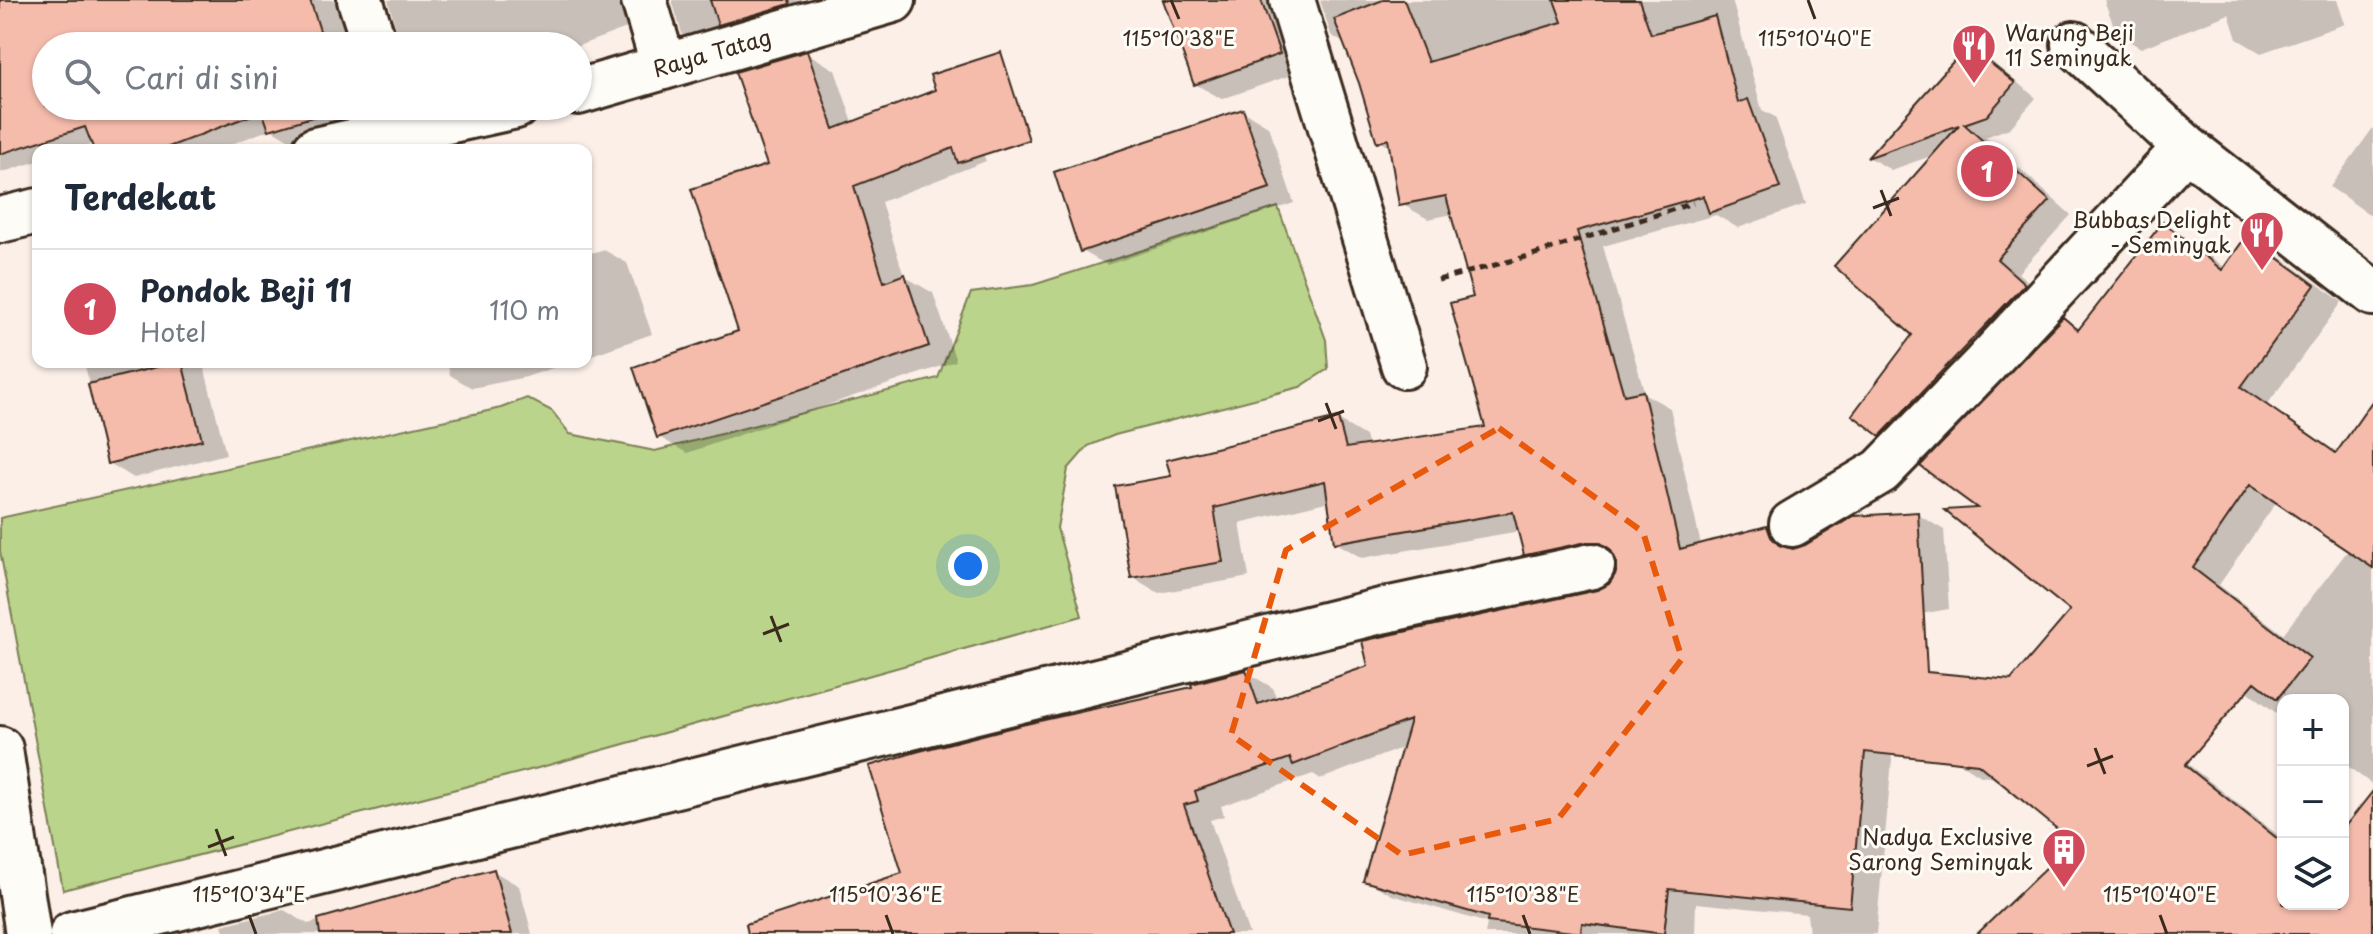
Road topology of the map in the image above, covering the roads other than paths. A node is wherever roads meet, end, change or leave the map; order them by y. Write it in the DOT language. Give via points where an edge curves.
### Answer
graph roads {
  1 [pos="360,0"];
  2 [pos="644,0"];
  3 [pos="893,0"];
  4 [pos="1292,0"];
  5 [pos="370,32"];
  6 [pos="2074,44"];
  7 [pos="664,67"];
  8 [pos="592,88"];
  9 [pos="394,120"];
  10 [pos="331,144"];
  11 [pos="2186,147"];
  12 [pos="32,212"];
  13 [pos="0,220"];
  14 [pos="2373,293"];
  15 [pos="1404,366"];
  16 [pos="1792,524"];
  17 [pos="1592,566"];
  18 [pos="0,749"];
  19 [pos="28,934"];
  20 [pos="72,934"];
  1 -- 5 [label="street"];
  2 -- 7 [label="street"];
  3 -- 7 [label="street, Raya Tatag"];
  4 -- 15 [label="street"];
  6 -- 11 [label="street"];
  7 -- 8 [label="street, Raya Tatag"];
  9 -- 10 [label="street"];
  11 -- 14 [label="street"];
  11 -- 16 [label="street" via="1881,471"];
  12 -- 13 [label="street"];
  17 -- 20 [label="street" via="1350,619"];
  18 -- 19 [label="street"];
}
